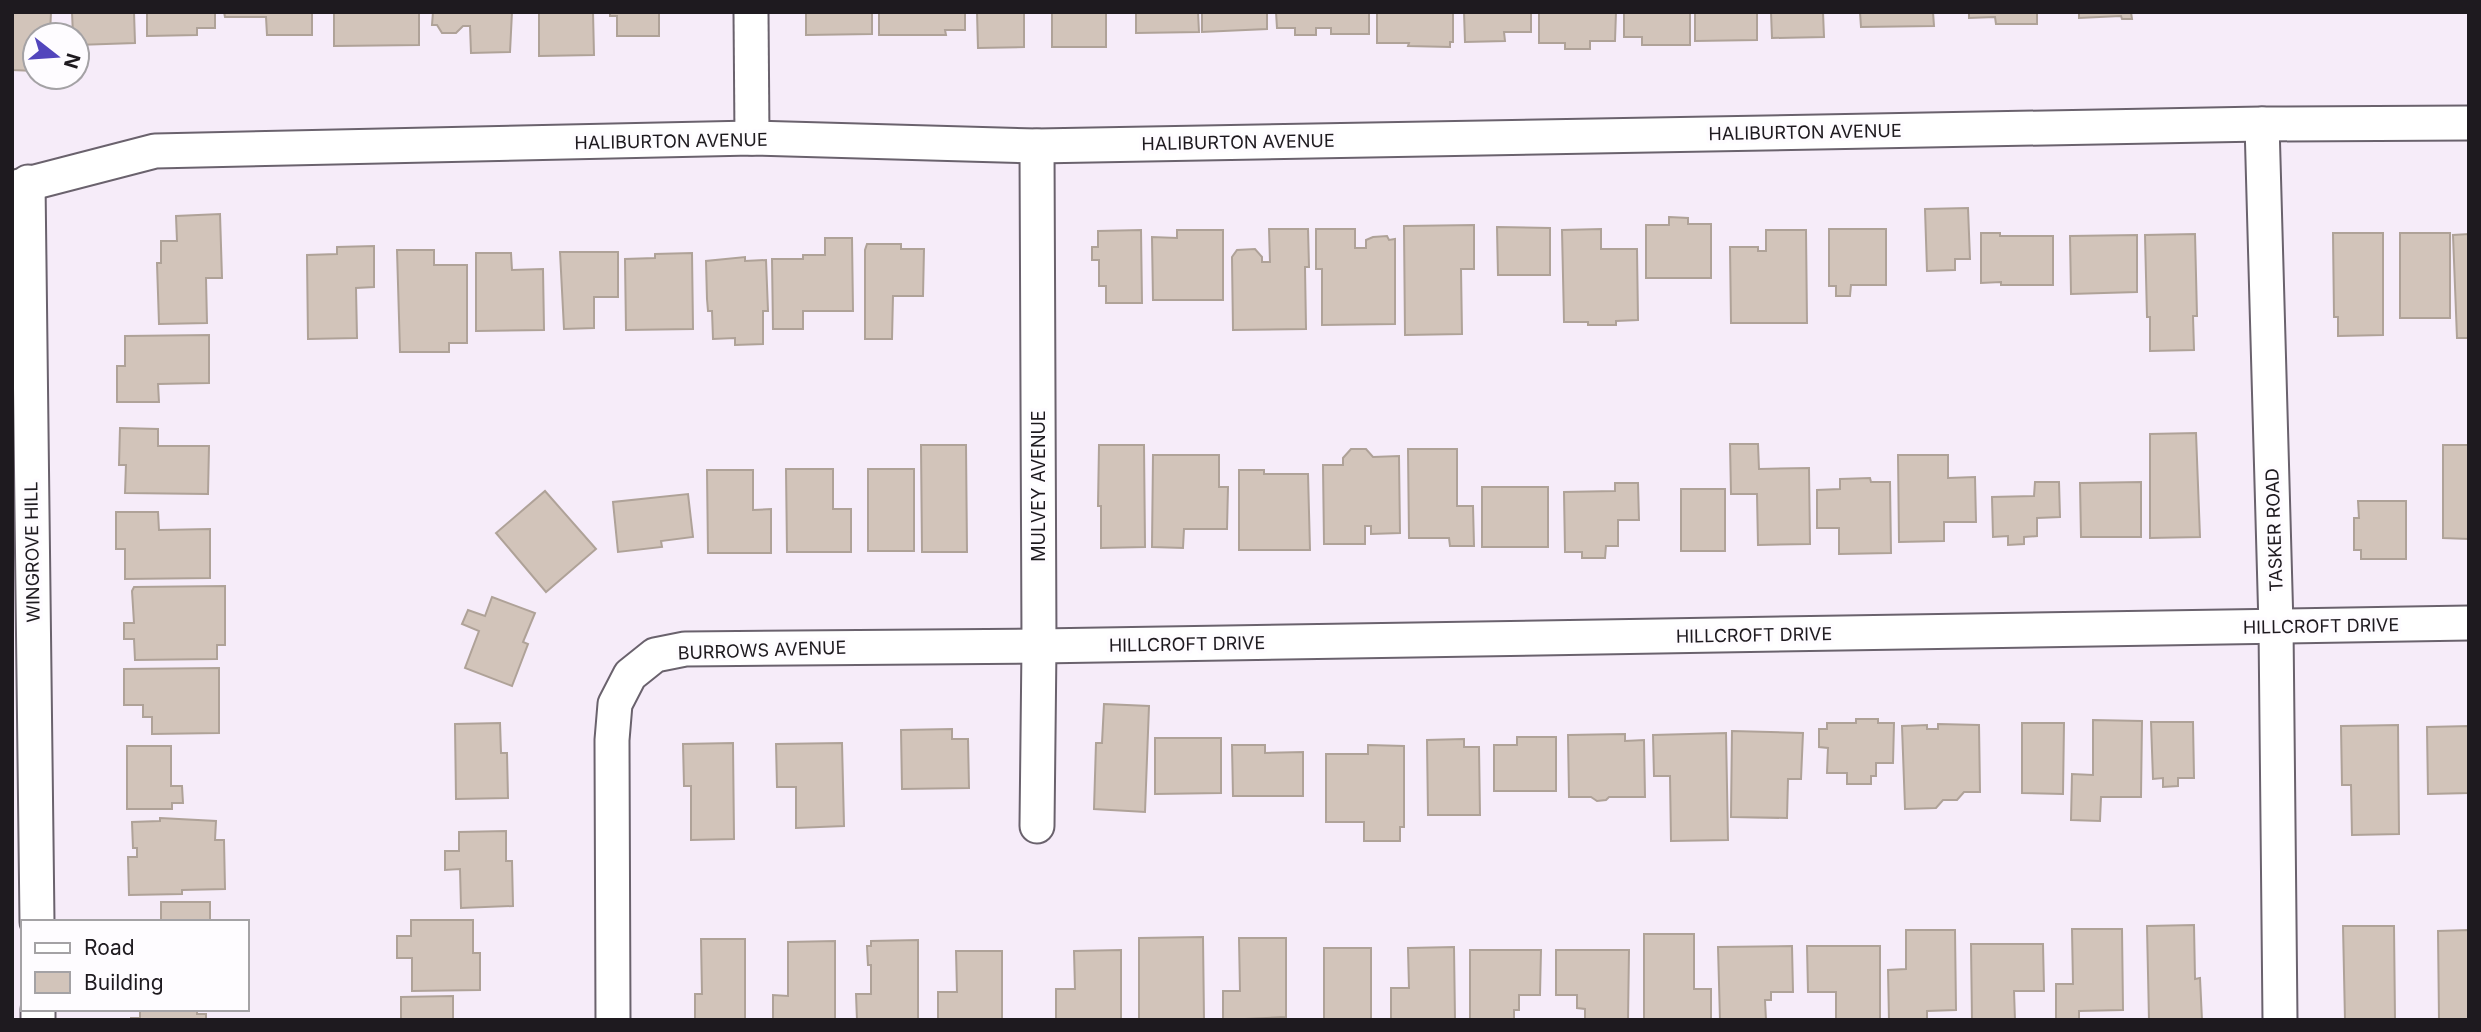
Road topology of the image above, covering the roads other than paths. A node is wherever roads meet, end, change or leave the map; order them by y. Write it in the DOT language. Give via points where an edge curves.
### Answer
graph roads {
  1 [pos="751,12"];
  2 [pos="2469,123"];
  3 [pos="2262,124"];
  4 [pos="752,138"];
  5 [pos="1037,146"];
  6 [pos="20,185"];
  7 [pos="2469,623"];
  8 [pos="2276,626"];
  9 [pos="1039,646"];
  10 [pos="1037,826"];
  11 [pos="37,920"];
  12 [pos="613,1020"];
  13 [pos="2280,1020"];
  1 -- 4 [label="street"];
  2 -- 3 [label="street, HALIBURTON AVENUE"];
  3 -- 5 [label="street, HALIBURTON AVENUE"];
  3 -- 8 [label="street, TASKER ROAD"];
  4 -- 5 [label="street, HALIBURTON AVENUE"];
  4 -- 6 [label="street, HALIBURTON AVENUE" via="156,151"];
  5 -- 9 [label="street, MULVEY AVENUE"];
  6 -- 11 [label="street, WINGROVE HILL"];
  7 -- 8 [label="street, HILLCROFT DRIVE"];
  8 -- 9 [label="street, HILLCROFT DRIVE"];
  8 -- 13 [label="street, TASKER ROAD"];
  9 -- 10 [label="street, MULVEY AVENUE"];
  9 -- 12 [label="street, BURROWS AVENUE" via="685,649 655,656 630,675 615,704 612,740"];
}
